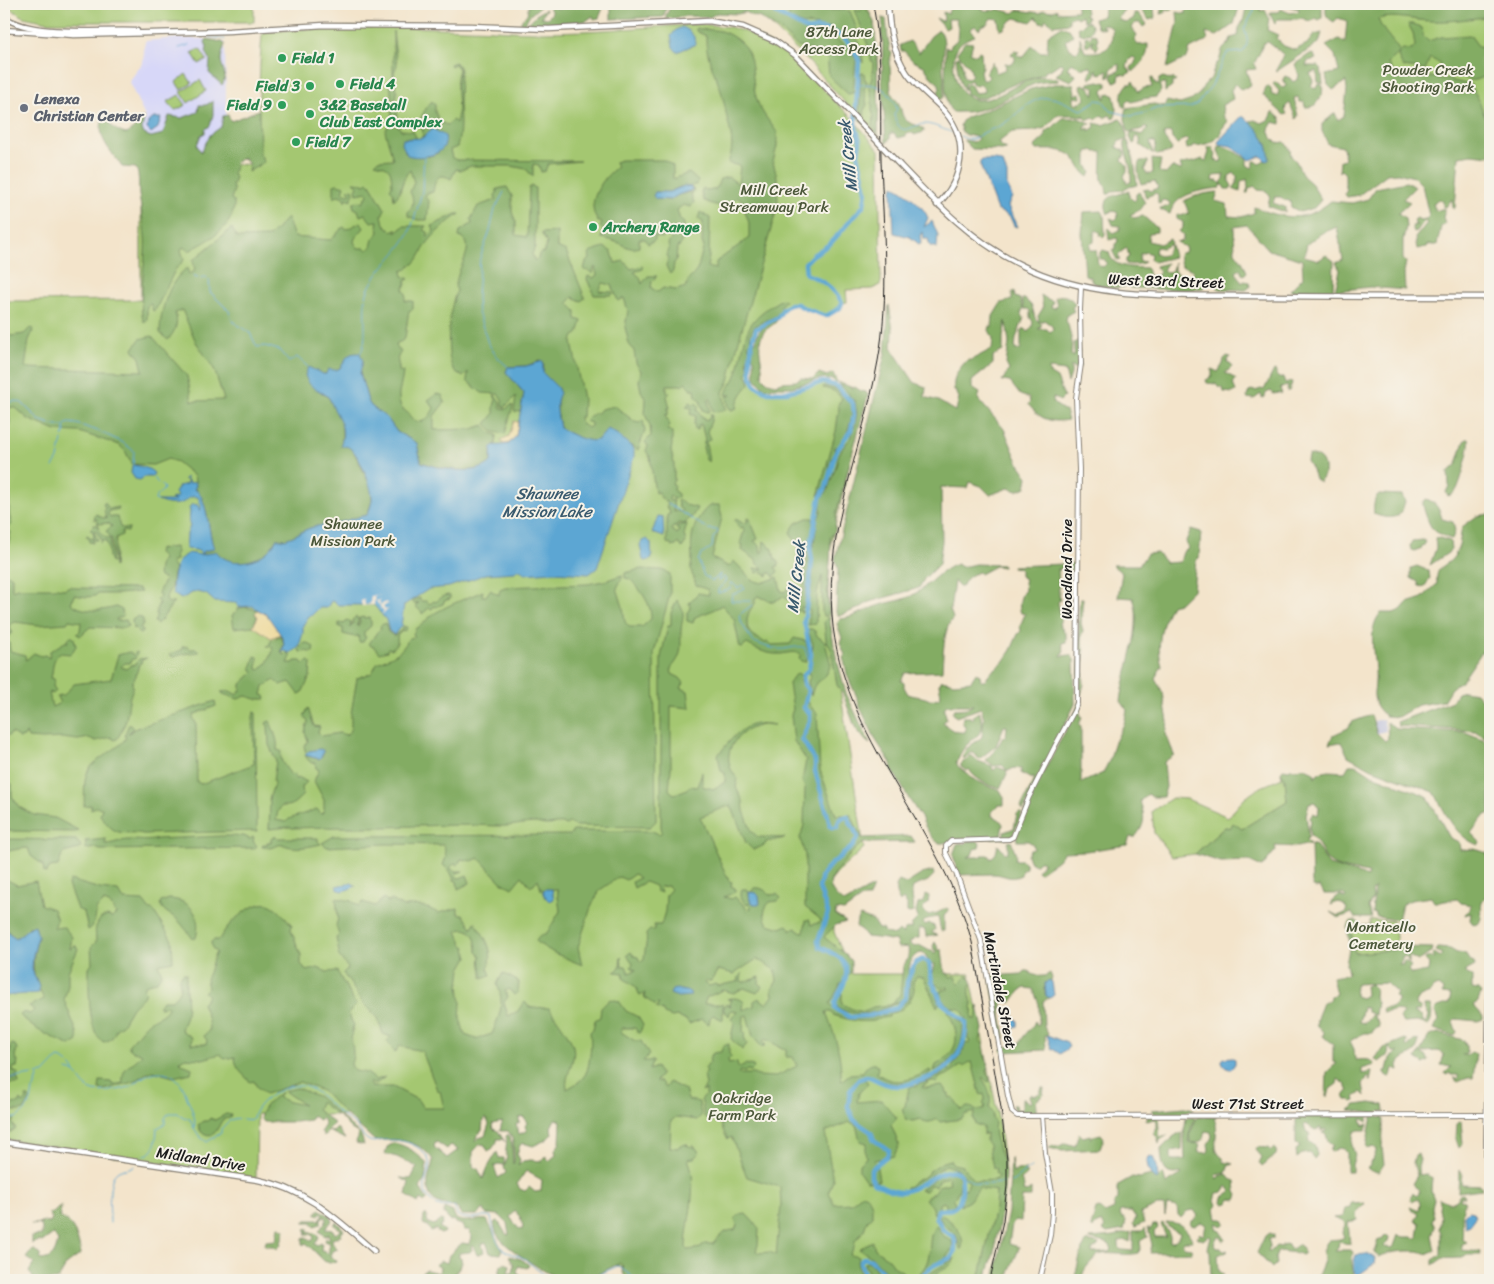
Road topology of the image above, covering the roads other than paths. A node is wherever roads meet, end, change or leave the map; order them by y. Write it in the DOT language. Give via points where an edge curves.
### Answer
graph roads {
  1 [pos="888,4"];
  2 [pos="4,17"];
  3 [pos="4,30"];
  4 [pos="140,32"];
  5 [pos="938,205"];
  6 [pos="1081,287"];
  7 [pos="1490,297"];
  8 [pos="946,846"];
  9 [pos="1490,941"];
  10 [pos="1012,1112"];
  11 [pos="1486,1115"];
  12 [pos="1042,1116"];
  13 [pos="4,1142"];
  14 [pos="374,1251"];
  15 [pos="1040,1280"];
  16 [pos="1490,1280"];
  1 -- 5 [label="main road" via="891,34 903,67 916,85 943,109 955,126 960,142 958,175"];
  2 -- 4 [label="main road" via="34,28"];
  3 -- 4 [label="main road" via="74,35"];
  4 -- 5 [label="main road, West 83rd Street, bridge" via="326,25 557,29 708,21 742,27 775,41 795,55"];
  5 -- 6 [label="main road, West 83rd Street" via="971,235 1005,257 1046,276"];
  6 -- 7 [label="main road, West 83rd Street" via="1132,294"];
  6 -- 8 [label="street, Woodland Drive" via="1081,364 1076,398 1079,469 1077,703 1029,797 1013,837 951,841"];
  8 -- 10 [label="street, Martindale Street" via="981,940"];
  9 -- 11 [label="street"];
  10 -- 12 [label="street, West 71st Street" via="1017,1116"];
  11 -- 12 [label="street, West 71st Street"];
  11 -- 16 [label="street"];
  12 -- 15 [label="street" via="1052,1206 1050,1235"];
  13 -- 14 [label="main road, Midland Drive" via="281,1185 317,1203"];
}
